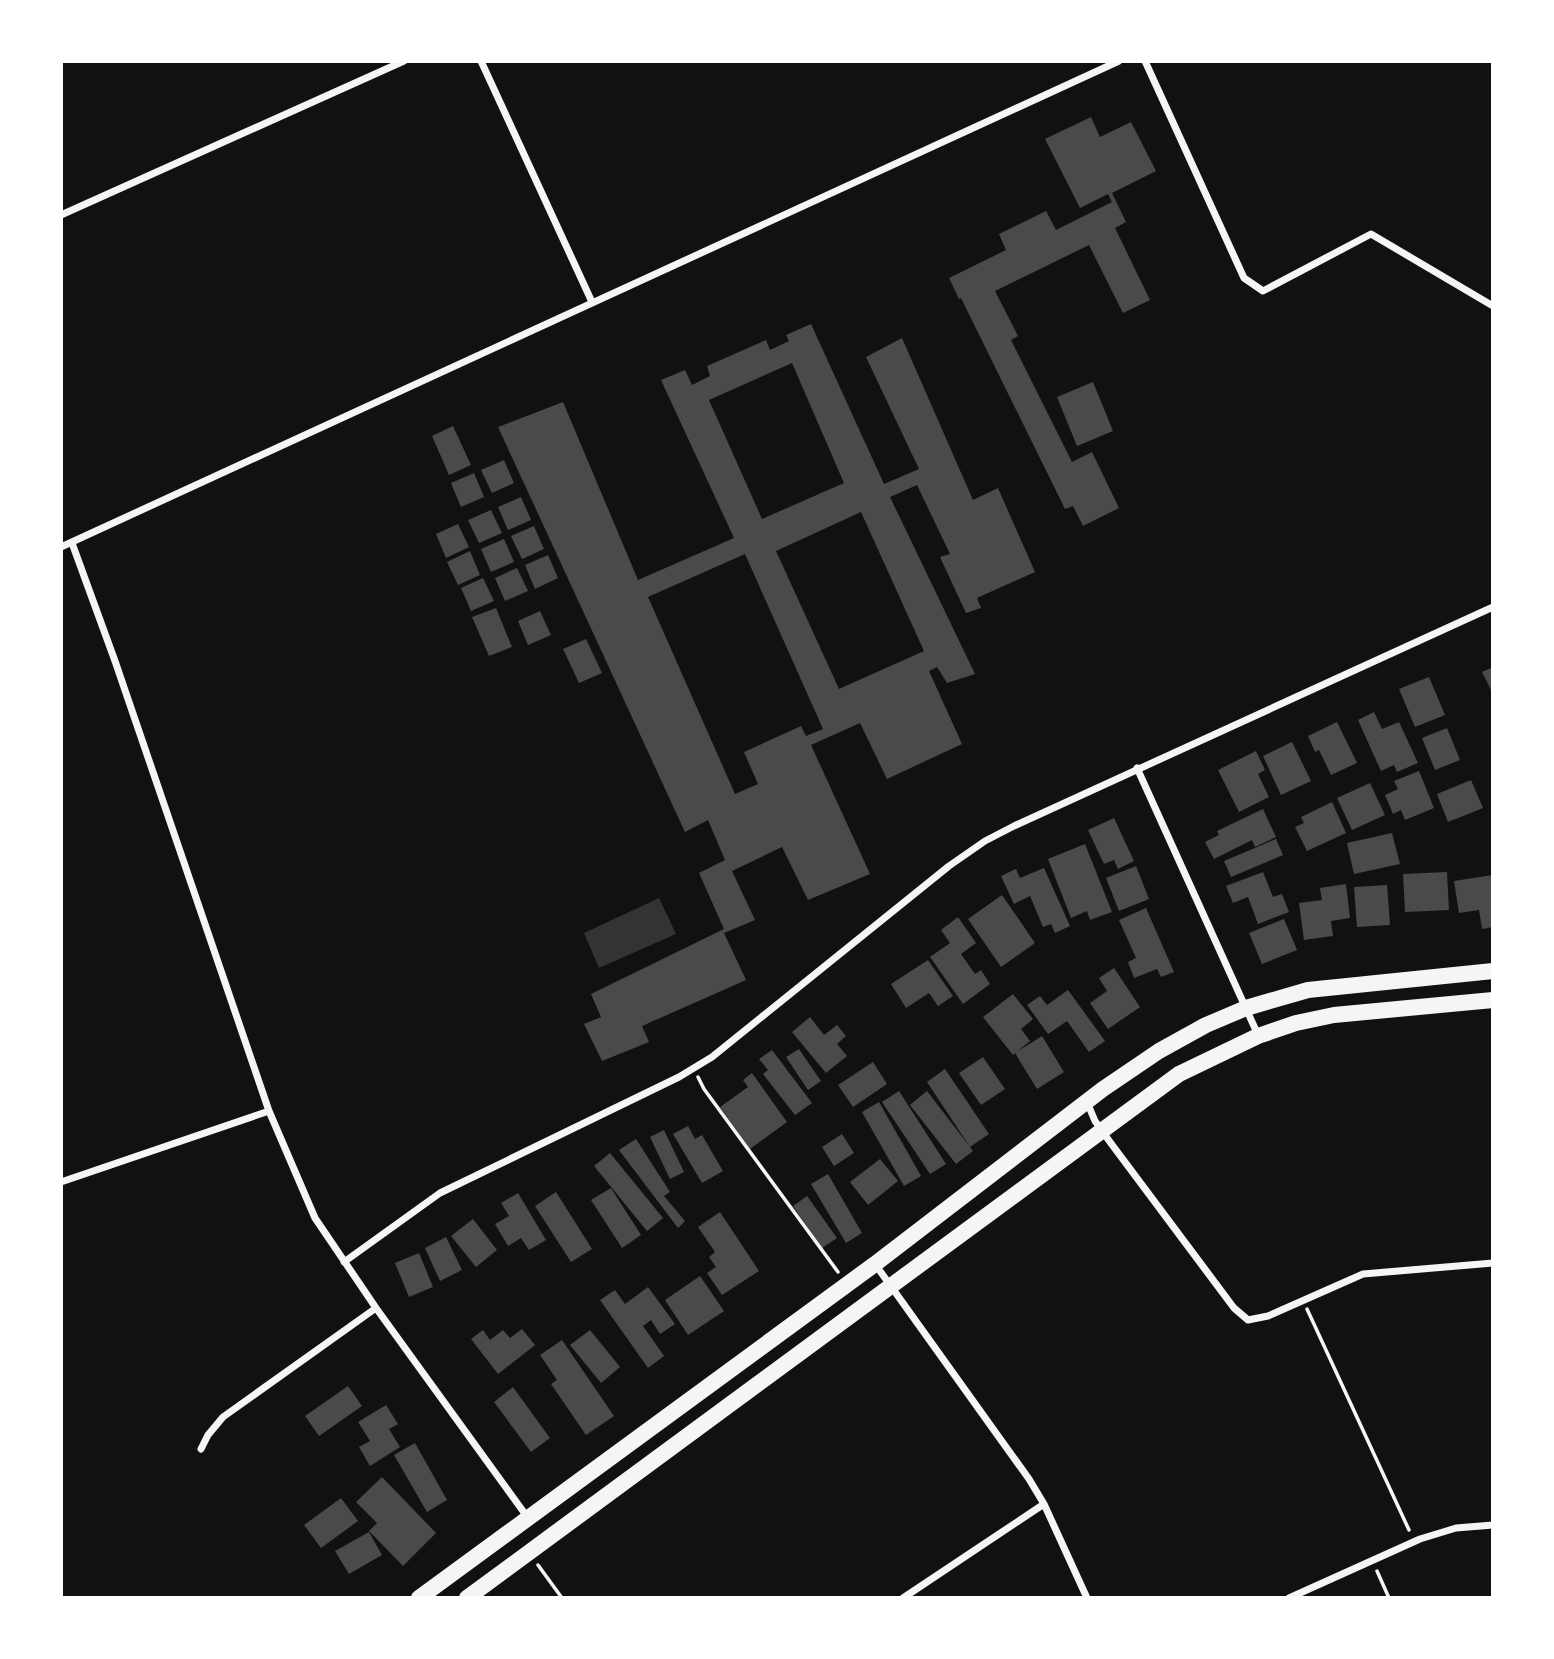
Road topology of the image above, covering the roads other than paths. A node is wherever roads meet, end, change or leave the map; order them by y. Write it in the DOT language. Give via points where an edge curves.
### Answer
graph roads {
  1 [pos="404,61"];
  2 [pos="481,61"];
  3 [pos="1119,61"];
  4 [pos="1145,61"];
  5 [pos="61,215"];
  6 [pos="592,302"];
  7 [pos="1493,306"];
  8 [pos="72,543"];
  9 [pos="61,548"];
  10 [pos="1493,607"];
  11 [pos="1137,768"];
  12 [pos="1493,971"];
  13 [pos="1493,1000"];
  14 [pos="1246,1008"];
  15 [pos="1258,1036"];
  16 [pos="1087,1102"];
  17 [pos="269,1111"];
  18 [pos="1101,1129"];
  19 [pos="61,1182"];
  20 [pos="344,1262"];
  21 [pos="1493,1263"];
  22 [pos="875,1264"];
  23 [pos="890,1287"];
  24 [pos="376,1308"];
  25 [pos="201,1449"];
  26 [pos="1044,1504"];
  27 [pos="528,1518"];
  28 [pos="1493,1525"];
  29 [pos="419,1598"];
  30 [pos="467,1598"];
  31 [pos="903,1598"];
  32 [pos="1087,1598"];
  33 [pos="1289,1598"];
  1 -- 5 [label="street"];
  2 -- 6 [label="street"];
  3 -- 6 [label="street"];
  4 -- 7 [label="street" via="1244,278 1263,291 1371,234"];
  6 -- 8 [label="street"];
  8 -- 9 [label="street"];
  8 -- 17 [label="street"];
  10 -- 11 [label="street"];
  11 -- 14 [label="street"];
  11 -- 20 [label="street" via="1014,825 967,853 712,1057 440,1193"];
  12 -- 14 [label="highway" via="1327,987"];
  13 -- 15 [label="highway" via="1321,1017"];
  14 -- 15 [label="street"];
  14 -- 16 [label="highway" via="1159,1051"];
  15 -- 18 [label="highway" via="1179,1074"];
  16 -- 18 [label="street"];
  16 -- 22 [label="highway"];
  17 -- 19 [label="street"];
  17 -- 20 [label="street" via="315,1218"];
  18 -- 21 [label="street" via="1248,1320 1363,1273"];
  18 -- 23 [label="highway"];
  20 -- 24 [label="street"];
  22 -- 23 [label="street"];
  22 -- 27 [label="highway"];
  23 -- 26 [label="street"];
  23 -- 30 [label="highway"];
  24 -- 25 [label="street" via="223,1417"];
  24 -- 27 [label="street"];
  26 -- 31 [label="street"];
  26 -- 32 [label="street"];
  27 -- 29 [label="highway"];
  28 -- 33 [label="street" via="1456,1528 1414,1541"];
}
